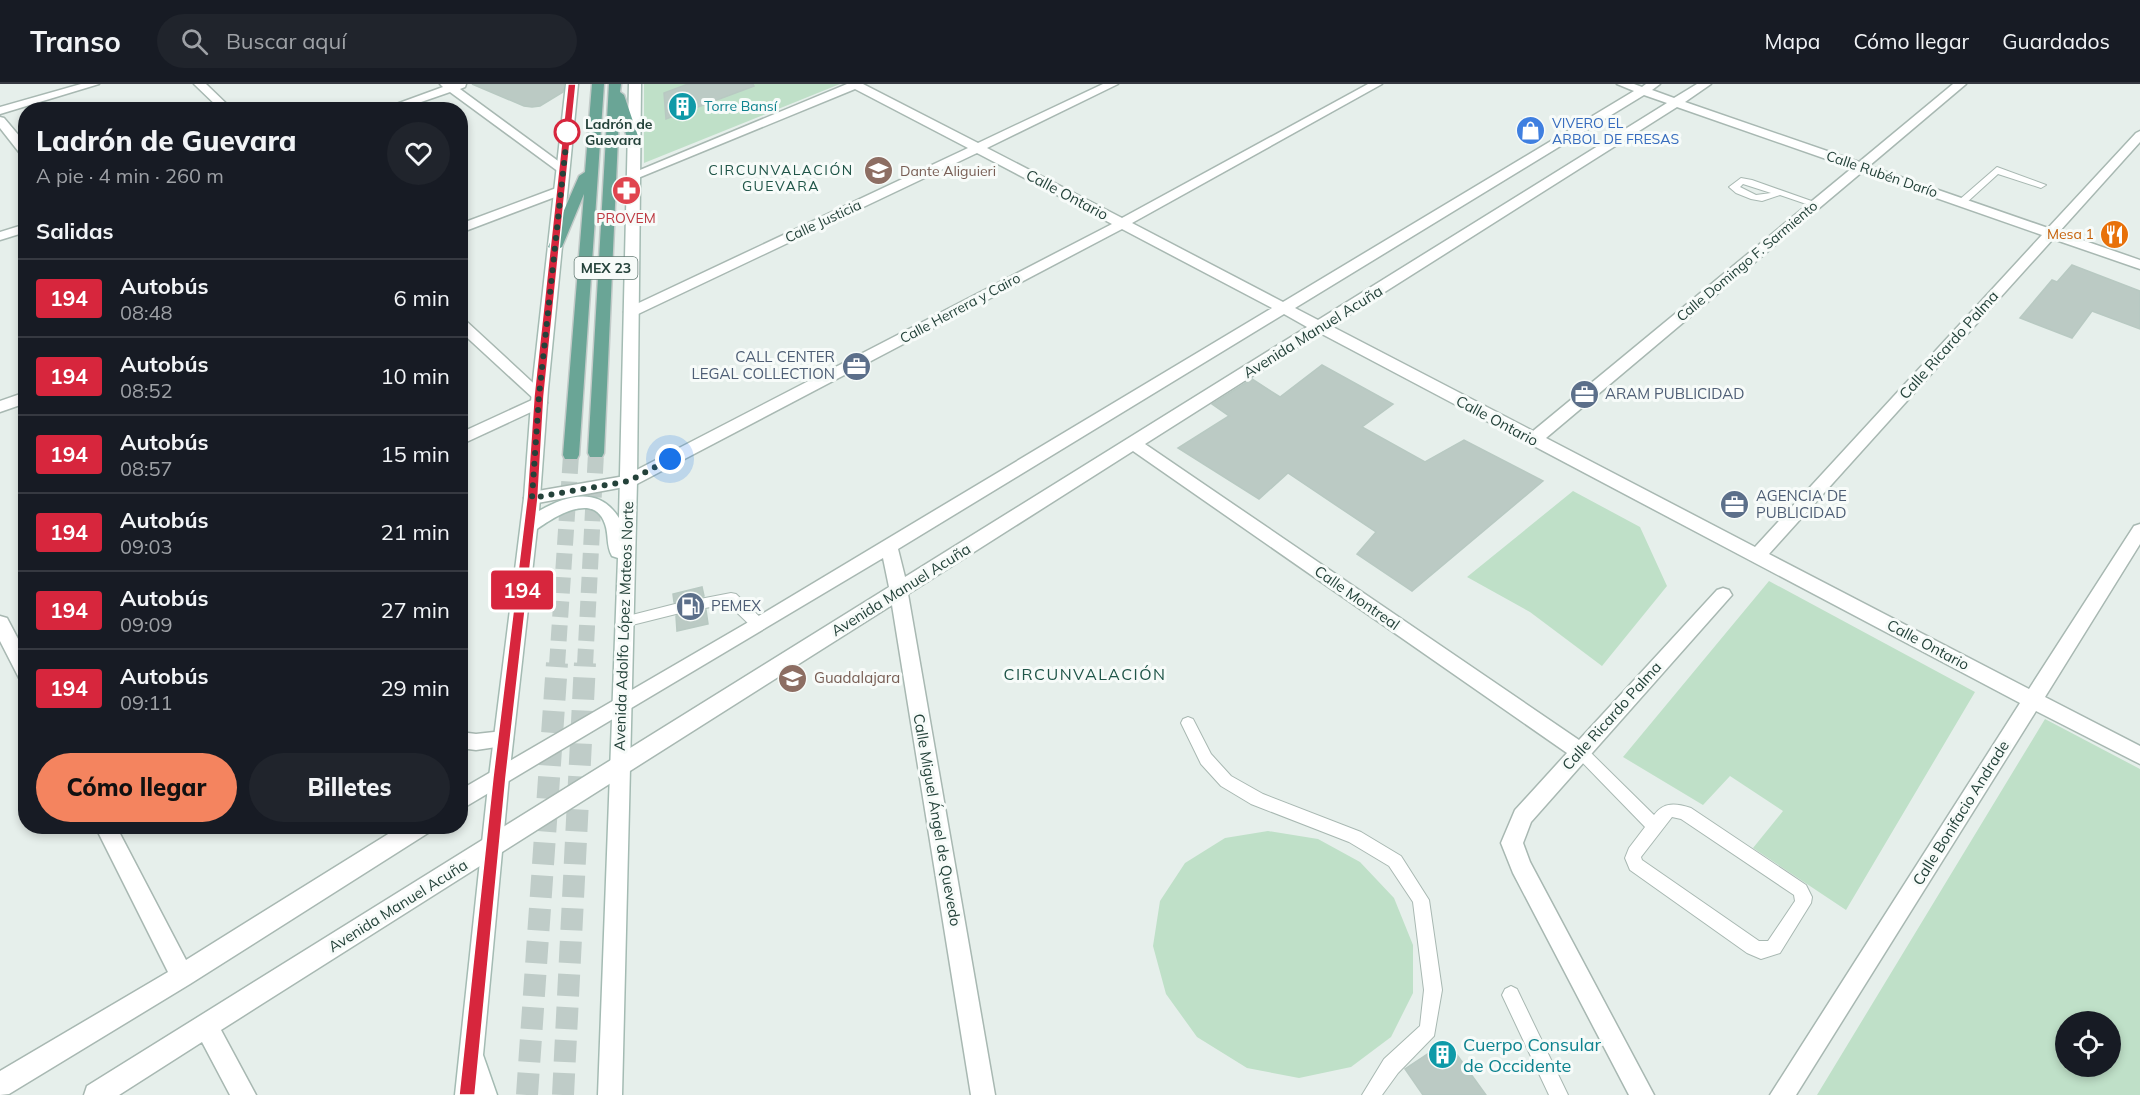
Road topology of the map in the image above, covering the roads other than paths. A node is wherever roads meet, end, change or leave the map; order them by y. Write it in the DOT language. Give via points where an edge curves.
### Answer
graph roads {
  1 [pos="93,84"];
  2 [pos="200,84"];
  3 [pos="572,84"];
  4 [pos="598,84"];
  5 [pos="635,84"];
  6 [pos="856,84"];
  7 [pos="1112,84"];
  8 [pos="1376,84"];
  9 [pos="1623,84"];
  10 [pos="1705,84"];
  11 [pos="1960,84"];
  12 [pos="453,85"];
  13 [pos="615,86"];
  14 [pos="1649,87"];
  15 [pos="31,102"];
  16 [pos="219,102"];
  17 [pos="407,102"];
  18 [pos="1676,103"];
  19 [pos="18,106"];
  20 [pos="0,111"];
  21 [pos="0,120"];
  22 [pos="2140,135"];
  23 [pos="634,142"];
  24 [pos="18,143"];
  25 [pos="977,148"];
  26 [pos="591,160"];
  27 [pos="1860,166"];
  28 [pos="563,169"];
  29 [pos="634,175"];
  30 [pos="2041,185"];
  31 [pos="560,191"];
  32 [pos="1779,192"];
  33 [pos="1962,202"];
  34 [pos="1815,204"];
  35 [pos="1121,224"];
  36 [pos="468,226"];
  37 [pos="18,230"];
  38 [pos="2051,233"];
  39 [pos="0,236"];
  40 [pos="555,247"];
  41 [pos="2140,265"];
  42 [pos="1282,308"];
  43 [pos="631,312"];
  44 [pos="1319,327"];
  45 [pos="468,331"];
  46 [pos="539,399"];
  47 [pos="18,401"];
  48 [pos="0,407"];
  49 [pos="468,436"];
  50 [pos="1533,440"];
  51 [pos="1134,444"];
  52 [pos="596,453"];
  53 [pos="571,455"];
  54 [pos="629,481"];
  55 [pos="532,498"];
  56 [pos="529,526"];
  57 [pos="2140,530"];
  58 [pos="889,546"];
  59 [pos="1757,556"];
  60 [pos="625,564"];
  61 [pos="899,592"];
  62 [pos="1723,595"];
  63 [pos="705,603"];
  64 [pos="675,609"];
  65 [pos="624,622"];
  66 [pos="0,623"];
  67 [pos="759,625"];
  68 [pos="13,650"];
  69 [pos="2033,699"];
  70 [pos="621,706"];
  71 [pos="1188,723"];
  72 [pos="504,739"];
  73 [pos="468,741"];
  74 [pos="1580,751"];
  75 [pos="2140,756"];
  76 [pos="618,767"];
  77 [pos="499,777"];
  78 [pos="468,796"];
  79 [pos="1655,827"];
  80 [pos="109,834"];
  81 [pos="407,834"];
  82 [pos="492,846"];
  83 [pos="182,976"];
  84 [pos="1511,995"];
  85 [pos="206,1026"];
  86 [pos="472,1055"];
  87 [pos="0,1085"];
  88 [pos="96,1095"];
  89 [pos="244,1095"];
  90 [pos="467,1095"];
  91 [pos="485,1095"];
  92 [pos="610,1095"];
  93 [pos="983,1095"];
  94 [pos="1371,1095"];
  95 [pos="1559,1095"];
  96 [pos="1642,1095"];
  97 [pos="1782,1095"];
  1 -- 15 [label="street"];
  2 -- 16 [label="street"];
  3 -- 28 [label="street"];
  4 -- 26 [label="main road, MEX 23"];
  5 -- 23 [label="street, Avenida Adolfo López Mateos Norte"];
  6 -- 25 [label="street, Calle Ontario"];
  6 -- 29 [label="street"];
  7 -- 25 [label="street, Calle Justicia"];
  8 -- 35 [label="street, Calle Herrera y Cairo"];
  9 -- 14 [label="street, Calle Rubén Darío"];
  10 -- 18 [label="street, Avenida Manuel Acuña"];
  11 -- 27 [label="street, Calle Domingo F. Sarmiento"];
  12 -- 17 [label="street"];
  12 -- 28 [label="street"];
  13 -- 23 [label="main road"];
  13 -- 52 [label="main road, MEX 23"];
  14 -- 18 [label="street, Calle Rubén Darío"];
  14 -- 42 [label="street"];
  18 -- 27 [label="street, Calle Rubén Darío"];
  18 -- 44 [label="street, Avenida Manuel Acuña"];
  19 -- 20 [label="street"];
  21 -- 24 [label="street"];
  22 -- 38 [label="street, Calle Ricardo Palma"];
  23 -- 29 [label="street, Avenida Adolfo López Mateos Norte"];
  25 -- 35 [label="street, Calle Ontario"];
  25 -- 43 [label="street, Calle Justicia"];
  26 -- 40 [label="main road"];
  26 -- 53 [label="main road, MEX 23"];
  27 -- 33 [label="street, Calle Rubén Darío"];
  27 -- 34 [label="street, Calle Domingo F. Sarmiento"];
  28 -- 31 [label="street"];
  29 -- 43 [label="street, Avenida Adolfo López Mateos Norte"];
  30 -- 33 [label="lane" via="1997,170"];
  31 -- 36 [label="street"];
  31 -- 40 [label="street"];
  32 -- 34 [label="lane"];
  33 -- 38 [label="street, Calle Rubén Darío"];
  34 -- 50 [label="street, Calle Domingo F. Sarmiento"];
  35 -- 42 [label="street, Calle Ontario"];
  35 -- 54 [label="street, Calle Herrera y Cairo"];
  37 -- 39 [label="street"];
  38 -- 41 [label="street, Calle Rubén Darío"];
  38 -- 59 [label="street, Calle Ricardo Palma"];
  40 -- 46 [label="street"];
  42 -- 44 [label="street, Calle Ontario"];
  42 -- 58 [label="street"];
  43 -- 54 [label="street, Avenida Adolfo López Mateos Norte"];
  44 -- 50 [label="street, Calle Ontario"];
  44 -- 51 [label="street, Avenida Manuel Acuña"];
  45 -- 46 [label="street"];
  46 -- 49 [label="street"];
  46 -- 55 [label="street"];
  47 -- 48 [label="street"];
  50 -- 59 [label="street, Calle Ontario"];
  51 -- 61 [label="street, Avenida Manuel Acuña"];
  51 -- 74 [label="street, Calle Montreal"];
  54 -- 55 [label="street, Calle Herrera y Cairo"];
  54 -- 60 [label="street, Avenida Adolfo López Mateos Norte"];
  55 -- 56 [label="street"];
  56 -- 60 [label="street" via="561,506 596,503 614,523 616,549"];
  56 -- 72 [label="street"];
  57 -- 69 [label="street, Calle Bonifacio Andrade"];
  58 -- 61 [label="street, Calle Miguel Ángel de Quevedo"];
  58 -- 67 [label="street"];
  59 -- 69 [label="street, Calle Ontario"];
  60 -- 65 [label="street, Avenida Adolfo López Mateos Norte"];
  61 -- 76 [label="street, Avenida Manuel Acuña"];
  61 -- 93 [label="street, Calle Miguel Ángel de Quevedo"];
  62 -- 74 [label="street, Calle Ricardo Palma"];
  63 -- 67 [label="lane" via="731,598"];
  64 -- 65 [label="lane"];
  65 -- 70 [label="street, Avenida Adolfo López Mateos Norte"];
  66 -- 68 [label="street"];
  67 -- 70 [label="street"];
  69 -- 75 [label="street, Calle Ontario"];
  69 -- 97 [label="street, Calle Bonifacio Andrade"];
  70 -- 76 [label="street, Avenida Adolfo López Mateos Norte"];
  70 -- 77 [label="street"];
  71 -- 94 [label="lane" via="1206,759 1226,781 1257,799 1355,837 1395,861 1420,900 1433,990 1428,1030 1391,1066"];
  72 -- 73 [label="street"];
  72 -- 77 [label="street"];
  74 -- 79 [label="lane"];
  74 -- 96 [label="street, Calle Ricardo Palma" via="1522,817 1512,843"];
  76 -- 82 [label="street, Avenida Manuel Acuña"];
  76 -- 92 [label="street, Avenida Adolfo López Mateos Norte"];
  77 -- 78 [label="street"];
  77 -- 82 [label="street"];
  79 -- 79 [label="lane" via="1635,853 1636,865 1752,947 1761,951 1774,947 1803,903 1800,890 1685,813 1671,810"];
  80 -- 83 [label="street"];
  81 -- 83 [label="street"];
  82 -- 85 [label="street, Avenida Manuel Acuña"];
  82 -- 86 [label="street"];
  83 -- 87 [label="street"];
  84 -- 95 [label="lane"];
  85 -- 88 [label="street, Avenida Manuel Acuña"];
  85 -- 89 [label="street"];
  86 -- 90 [label="street"];
  86 -- 91 [label="street"];
}
